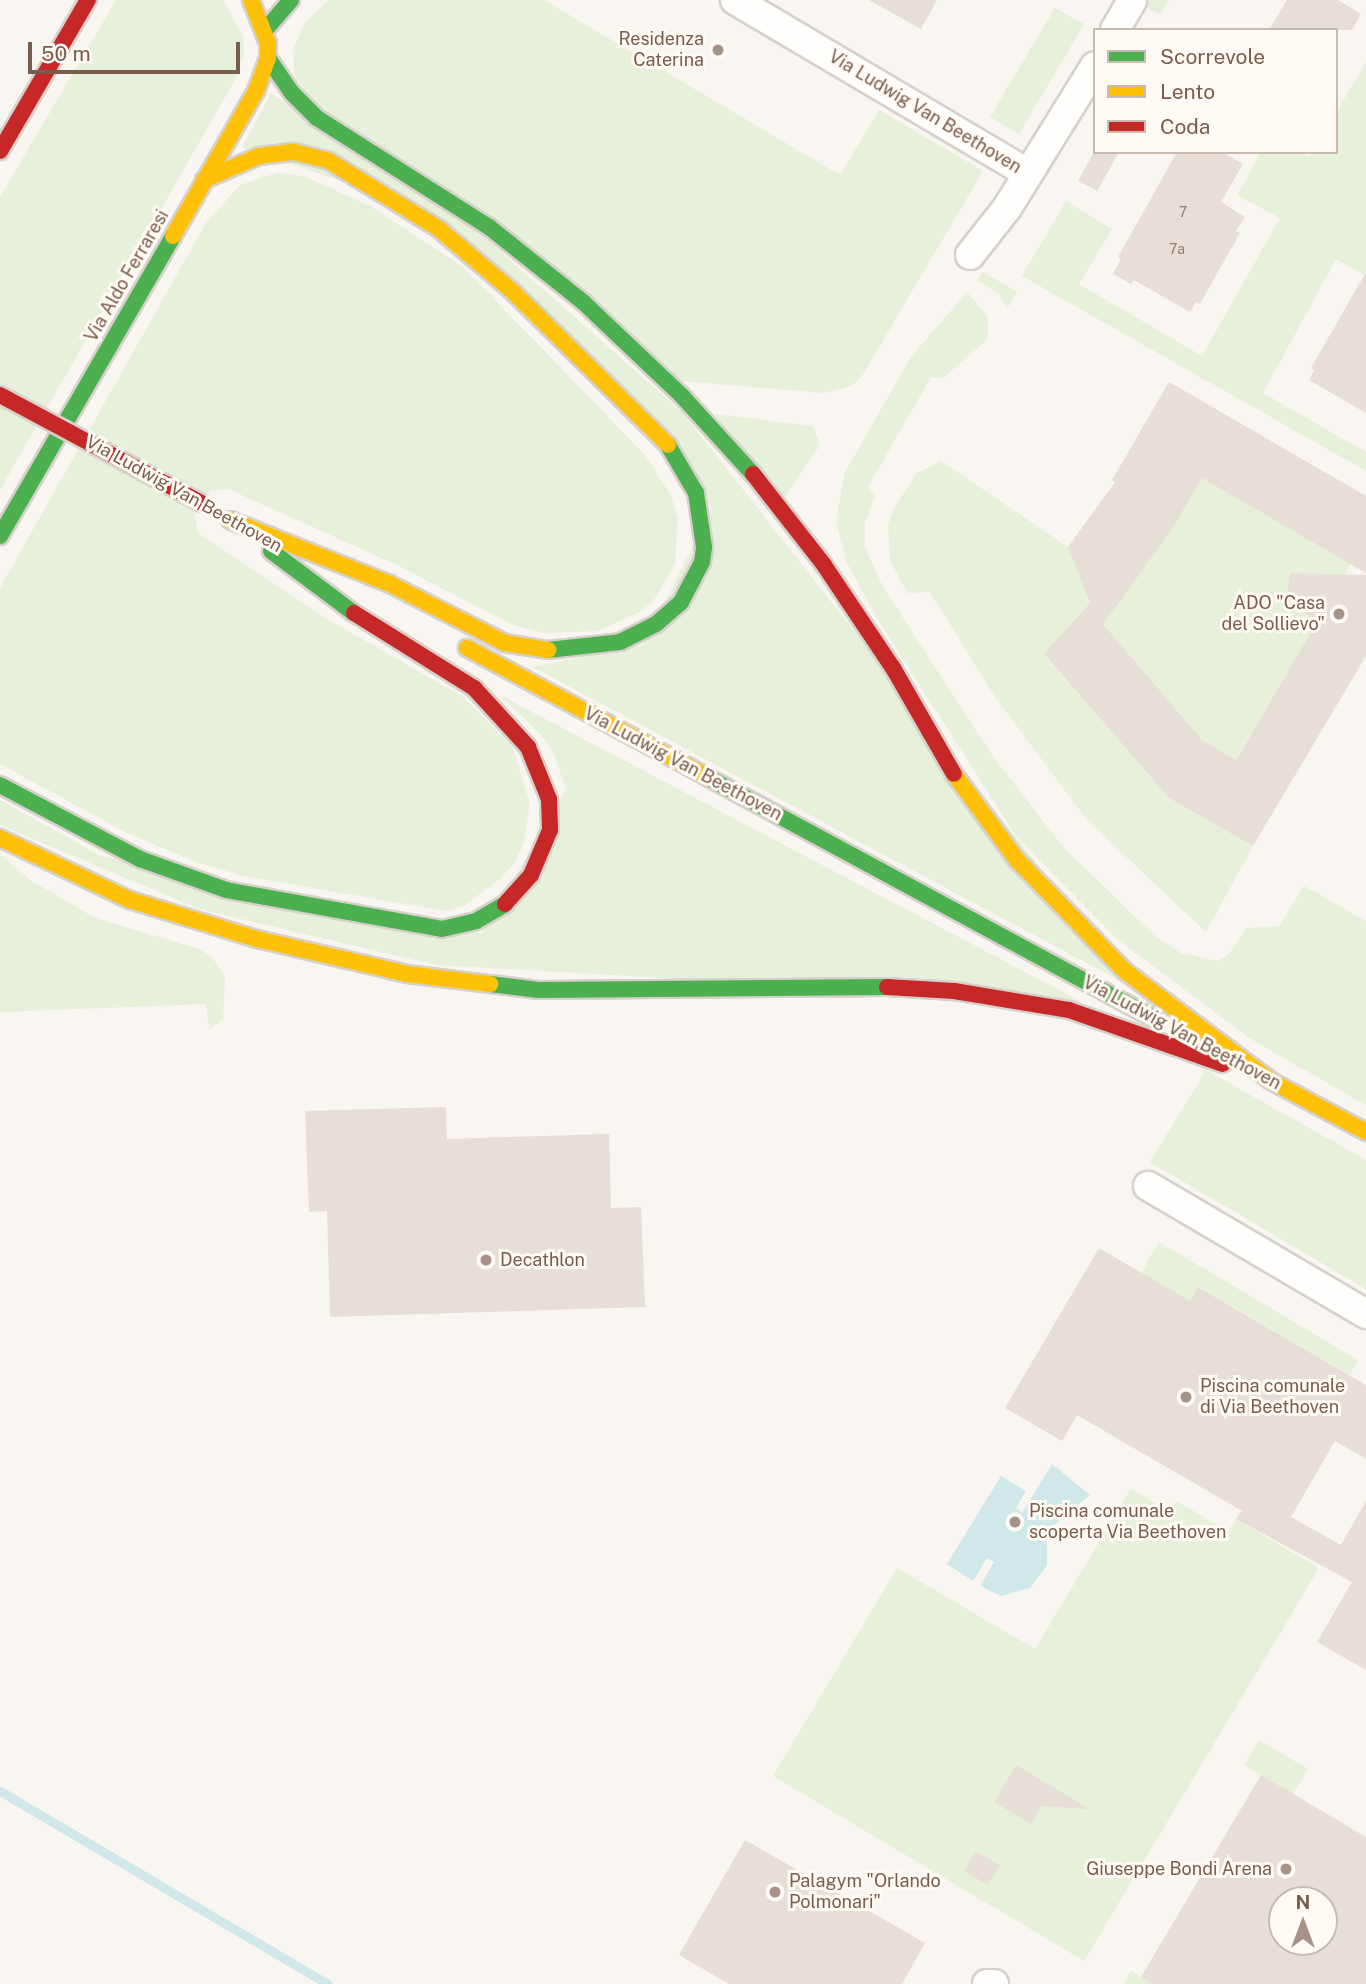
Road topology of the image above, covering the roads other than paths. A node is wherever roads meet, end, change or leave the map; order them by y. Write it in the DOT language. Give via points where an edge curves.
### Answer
graph roads {
  1 [pos="88,0"];
  2 [pos="251,0"];
  3 [pos="291,0"];
  4 [pos="734,0"];
  5 [pos="1132,0"];
  6 [pos="1116,28"];
  7 [pos="266,29"];
  8 [pos="268,58"];
  9 [pos="1093,69"];
  10 [pos="0,151"];
  11 [pos="1028,173"];
  12 [pos="204,180"];
  13 [pos="970,255"];
  14 [pos="0,395"];
  15 [pos="230,520"];
  16 [pos="0,536"];
  17 [pos="365,593"];
  18 [pos="451,639"];
  19 [pos="0,785"];
  20 [pos="0,838"];
  21 [pos="1271,1081"];
  22 [pos="1366,1132"];
  23 [pos="1149,1186"];
  24 [pos="1366,1314"];
  25 [pos="987,1984"];
  26 [pos="993,1984"];
  1 -- 10 [label="main road"];
  2 -- 7 [label="main road, Via Aldo Ferraresi"];
  3 -- 7 [label="main road"];
  4 -- 11 [label="street, Via Ludwig Van Beethoven"];
  5 -- 6 [label="street"];
  7 -- 8 [label="main road, Via Aldo Ferraresi"];
  8 -- 12 [label="main road, Via Aldo Ferraresi" via="256,91"];
  8 -- 21 [label="main road" via="292,93 317,118 439,192 519,250 607,323 688,402 770,493 816,554 887,659 961,785 1017,860 1126,972"];
  9 -- 11 [label="street"];
  11 -- 13 [label="street, Via Ludwig Van Beethoven"];
  12 -- 15 [label="main road" via="259,156 293,152 329,162 439,229 512,291 667,443 696,493 704,547 702,562 681,601 656,624 620,642 554,651 505,643 390,584"];
  12 -- 16 [label="main road, Via Aldo Ferraresi"];
  14 -- 15 [label="main road, Via Ludwig Van Beethoven, bridge"];
  15 -- 17 [label="main road, Via Ludwig Van Beethoven"];
  15 -- 19 [label="main road" via="365,621 474,688 515,729 538,765 551,816 546,843 521,890 494,913 442,929 254,896 202,883 140,859"];
  18 -- 21 [label="main road, Via Ludwig Van Beethoven"];
  20 -- 21 [label="main road" via="130,900 257,939 407,974 539,990 847,985 1005,997 1098,1018"];
  21 -- 22 [label="main road, Via Ludwig Van Beethoven"];
  23 -- 24 [label="street"];
  25 -- 26 [label="street"];
}
